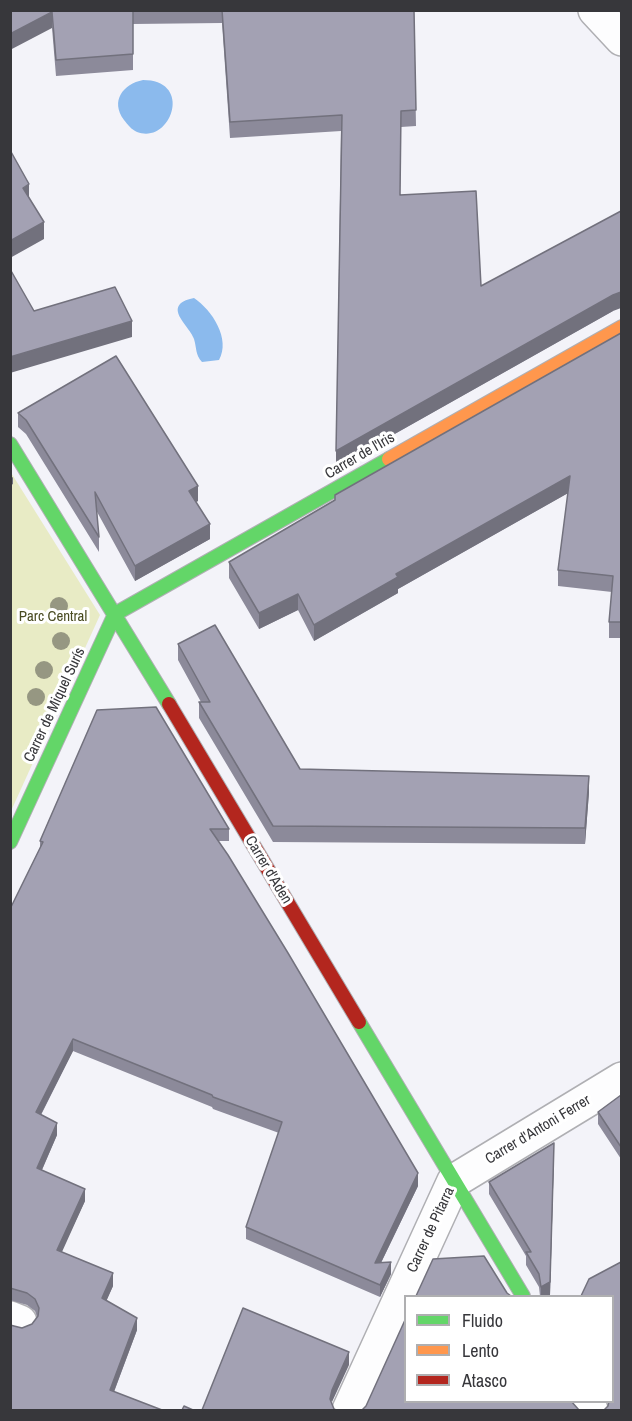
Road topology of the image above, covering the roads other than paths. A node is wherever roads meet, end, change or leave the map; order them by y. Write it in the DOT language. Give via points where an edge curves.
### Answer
graph roads {
  1 [pos="594,10"];
  2 [pos="621,39"];
  3 [pos="621,327"];
  4 [pos="10,444"];
  5 [pos="115,614"];
  6 [pos="10,842"];
  7 [pos="621,1080"];
  8 [pos="454,1181"];
  9 [pos="522,1295"];
  10 [pos="349,1410"];
  1 -- 2 [label="street"];
  3 -- 5 [label="street, Carrer de l'Iris"];
  4 -- 5 [label="street, Carrer d'Aden"];
  5 -- 6 [label="street, Carrer de Miquel Surís"];
  5 -- 8 [label="street, Carrer d'Aden"];
  7 -- 8 [label="street, Carrer d'Antoni Ferrer"];
  8 -- 9 [label="street, Carrer d'Aden"];
  8 -- 10 [label="street, Carrer de Pitarra"];
}
